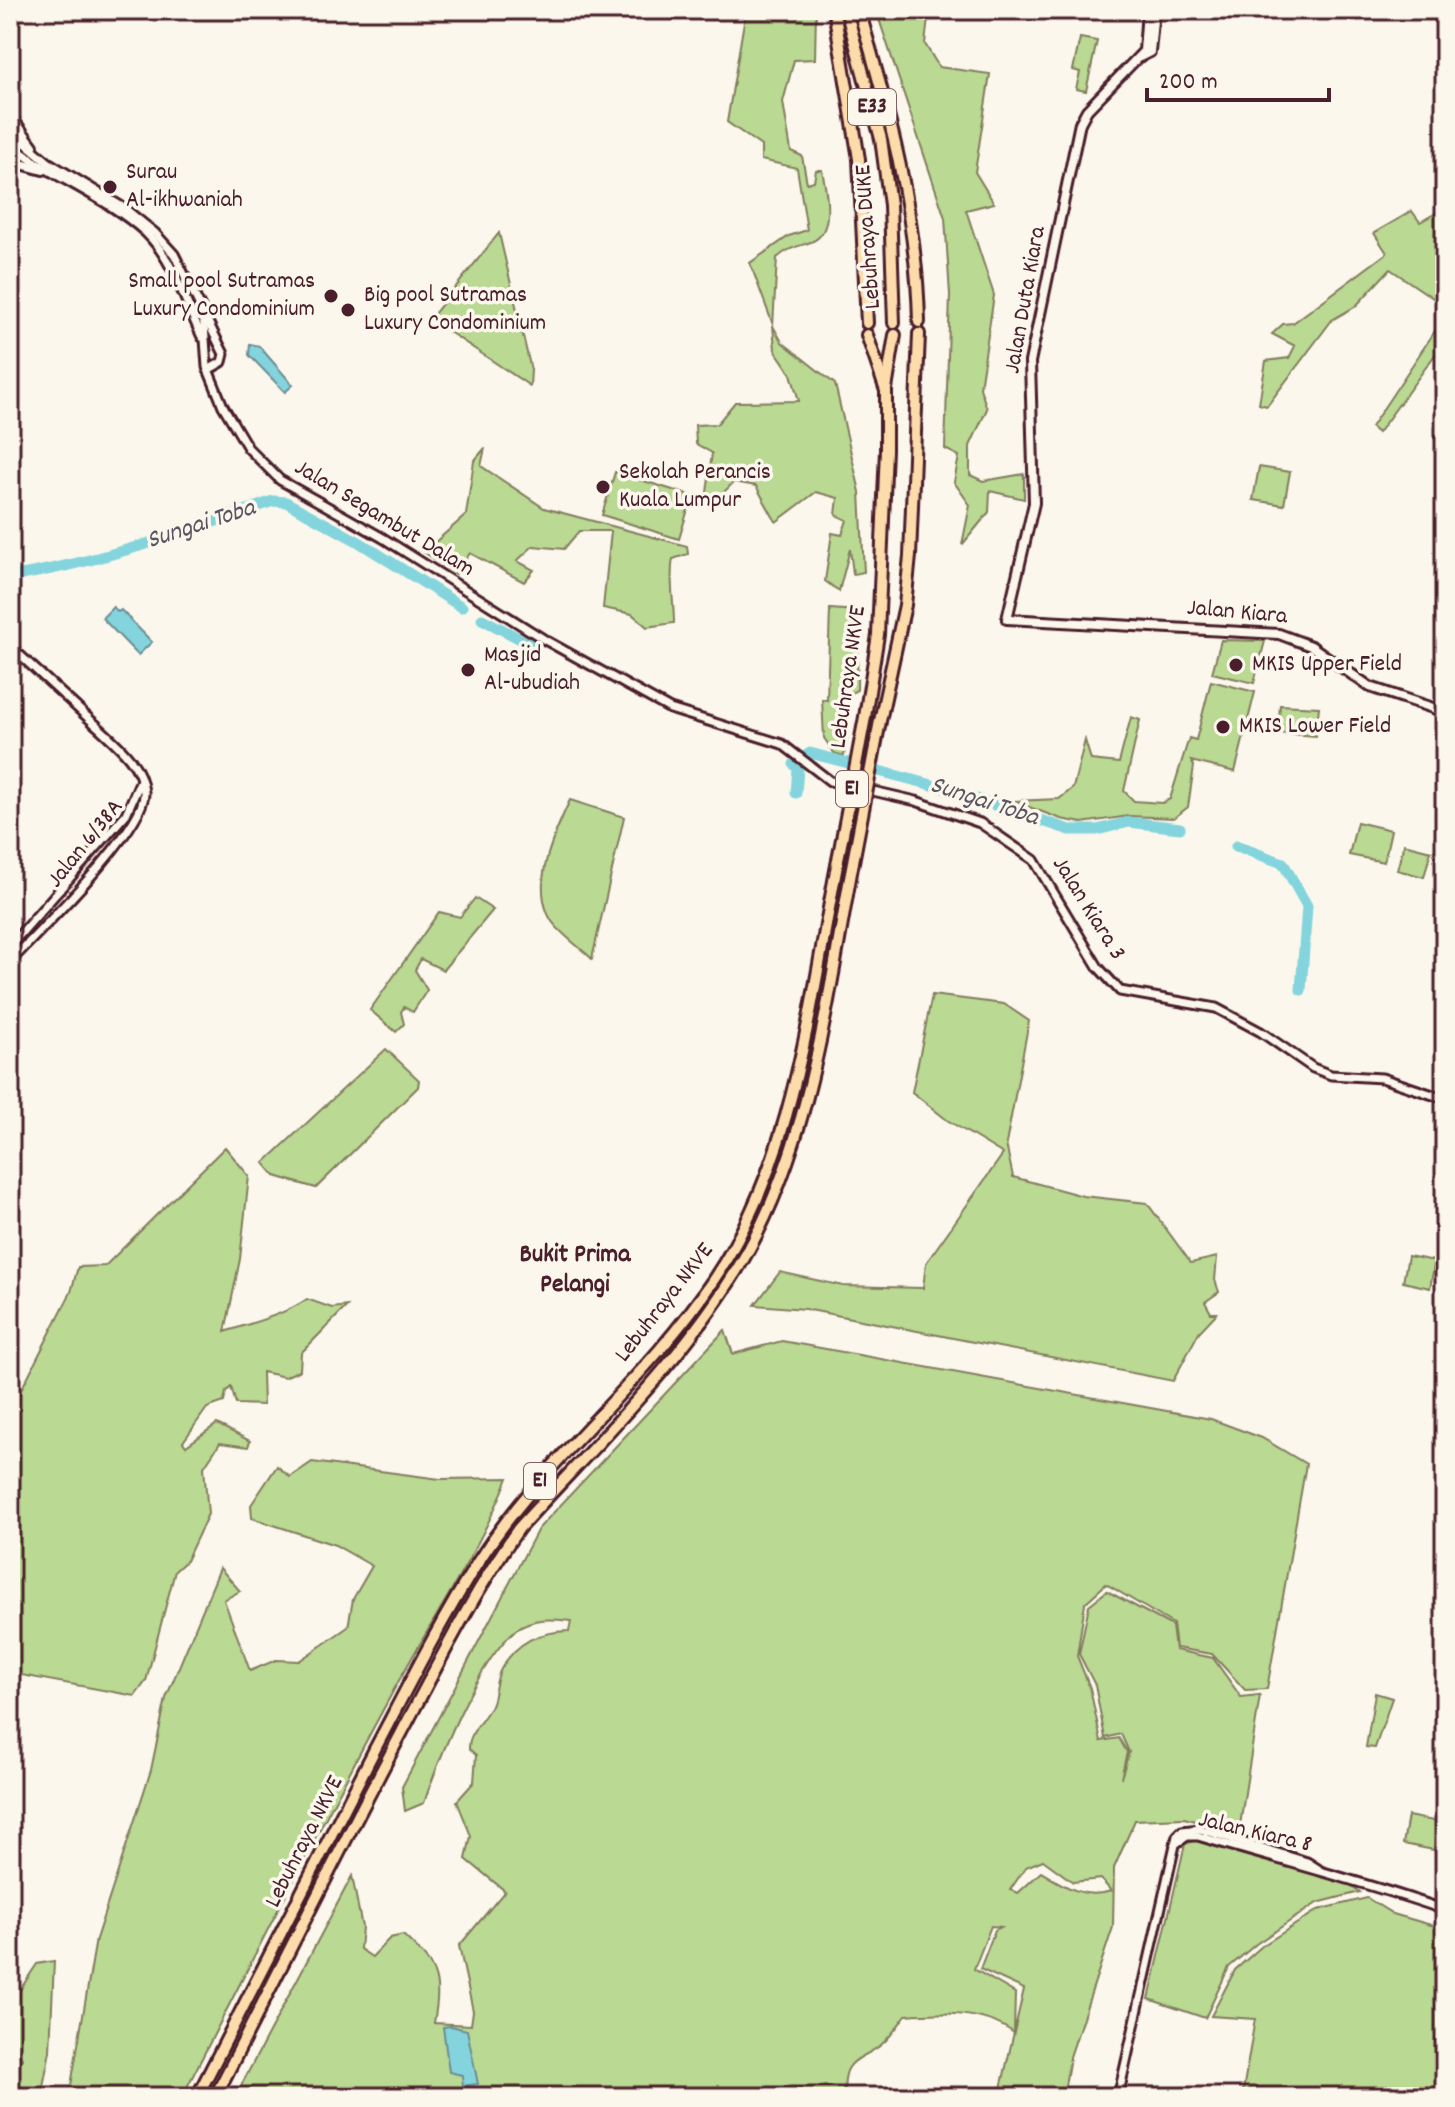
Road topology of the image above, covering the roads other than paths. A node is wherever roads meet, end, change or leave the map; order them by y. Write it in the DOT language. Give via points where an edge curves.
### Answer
graph roads {
  1 [pos="834,10"];
  2 [pos="846,10"];
  3 [pos="859,10"];
  4 [pos="1147,10"];
  5 [pos="1154,10"];
  6 [pos="1139,57"];
  7 [pos="10,115"];
  8 [pos="11,131"];
  9 [pos="11,146"];
  10 [pos="33,146"];
  11 [pos="10,161"];
  12 [pos="43,170"];
  13 [pos="203,311"];
  14 [pos="919,322"];
  15 [pos="867,323"];
  16 [pos="894,323"];
  17 [pos="919,334"];
  18 [pos="867,335"];
  19 [pos="895,335"];
  20 [pos="205,341"];
  21 [pos="208,370"];
  22 [pos="886,391"];
  23 [pos="1007,619"];
  24 [pos="10,646"];
  25 [pos="1445,712"];
  26 [pos="141,779"];
  27 [pos="830,781"];
  28 [pos="126,814"];
  29 [pos="134,823"];
  30 [pos="10,946"];
  31 [pos="10,962"];
  32 [pos="1445,1099"];
  33 [pos="1445,1910"];
  34 [pos="197,2097"];
  35 [pos="215,2097"];
  36 [pos="1118,2097"];
  1 -- 15 [label="highway" via="859,159"];
  2 -- 16 [label="highway, Lebuhraya DUKE / E33" via="881,139 890,205"];
  3 -- 14 [label="highway" via="906,187"];
  4 -- 6 [label="main road" via="1146,42"];
  5 -- 6 [label="main road, Jalan Duta Kiara" via="1150,52"];
  6 -- 23 [label="main road, Jalan Duta Kiara" via="1080,123 1030,362 1034,503"];
  7 -- 10 [label="main road"];
  8 -- 9 [label="main road"];
  8 -- 10 [label="street, Jalan Segambut Dalam"];
  9 -- 12 [label="street"];
  10 -- 13 [label="street, Jalan Segambut Dalam" via="48,162 155,233 174,254"];
  11 -- 12 [label="main road"];
  12 -- 20 [label="street" via="147,234 170,267"];
  13 -- 20 [label="street, Jalan Segambut Dalam"];
  13 -- 21 [label="street" via="224,354 222,362"];
  17 -- 35 [label="highway, Lebuhraya NKVE / E1, bridge" via="905,605 795,1139 745,1255 699,1326 503,1552 457,1628"];
  18 -- 22 [label="highway, Lebuhraya NKVE / E1"];
  19 -- 22 [label="highway, Lebuhraya DUKE"];
  20 -- 21 [label="street, Jalan Segambut Dalam"];
  21 -- 27 [label="street, Jalan Segambut Dalam" via="248,448 280,480 658,702 690,717 764,736"];
  22 -- 34 [label="highway, Lebuhraya NKVE / E1, bridge" via="878,635 865,717 781,1133 753,1210 712,1282 665,1343 507,1518 475,1566"];
  23 -- 25 [label="main road, Jalan Kiara" via="1279,634 1311,646 1370,687"];
  24 -- 26 [label="street, Jalan 6/38A" via="124,752"];
  26 -- 28 [label="street, Jalan 6/38A"];
  26 -- 29 [label="street, Jalan 6/38A" via="144,802"];
  27 -- 32 [label="street, Jalan Kiara 3" via="948,811 980,823 1027,852 1098,967 1120,991 1216,1008 1313,1068 1331,1075 1382,1078"];
  28 -- 29 [label="street" via="135,816"];
  28 -- 30 [label="street, Jalan 6/38A"];
  29 -- 31 [label="street, Jalan 6/38A"];
  33 -- 36 [label="street, Jalan Kiara 8" via="1200,1829 1182,1831"];
}
